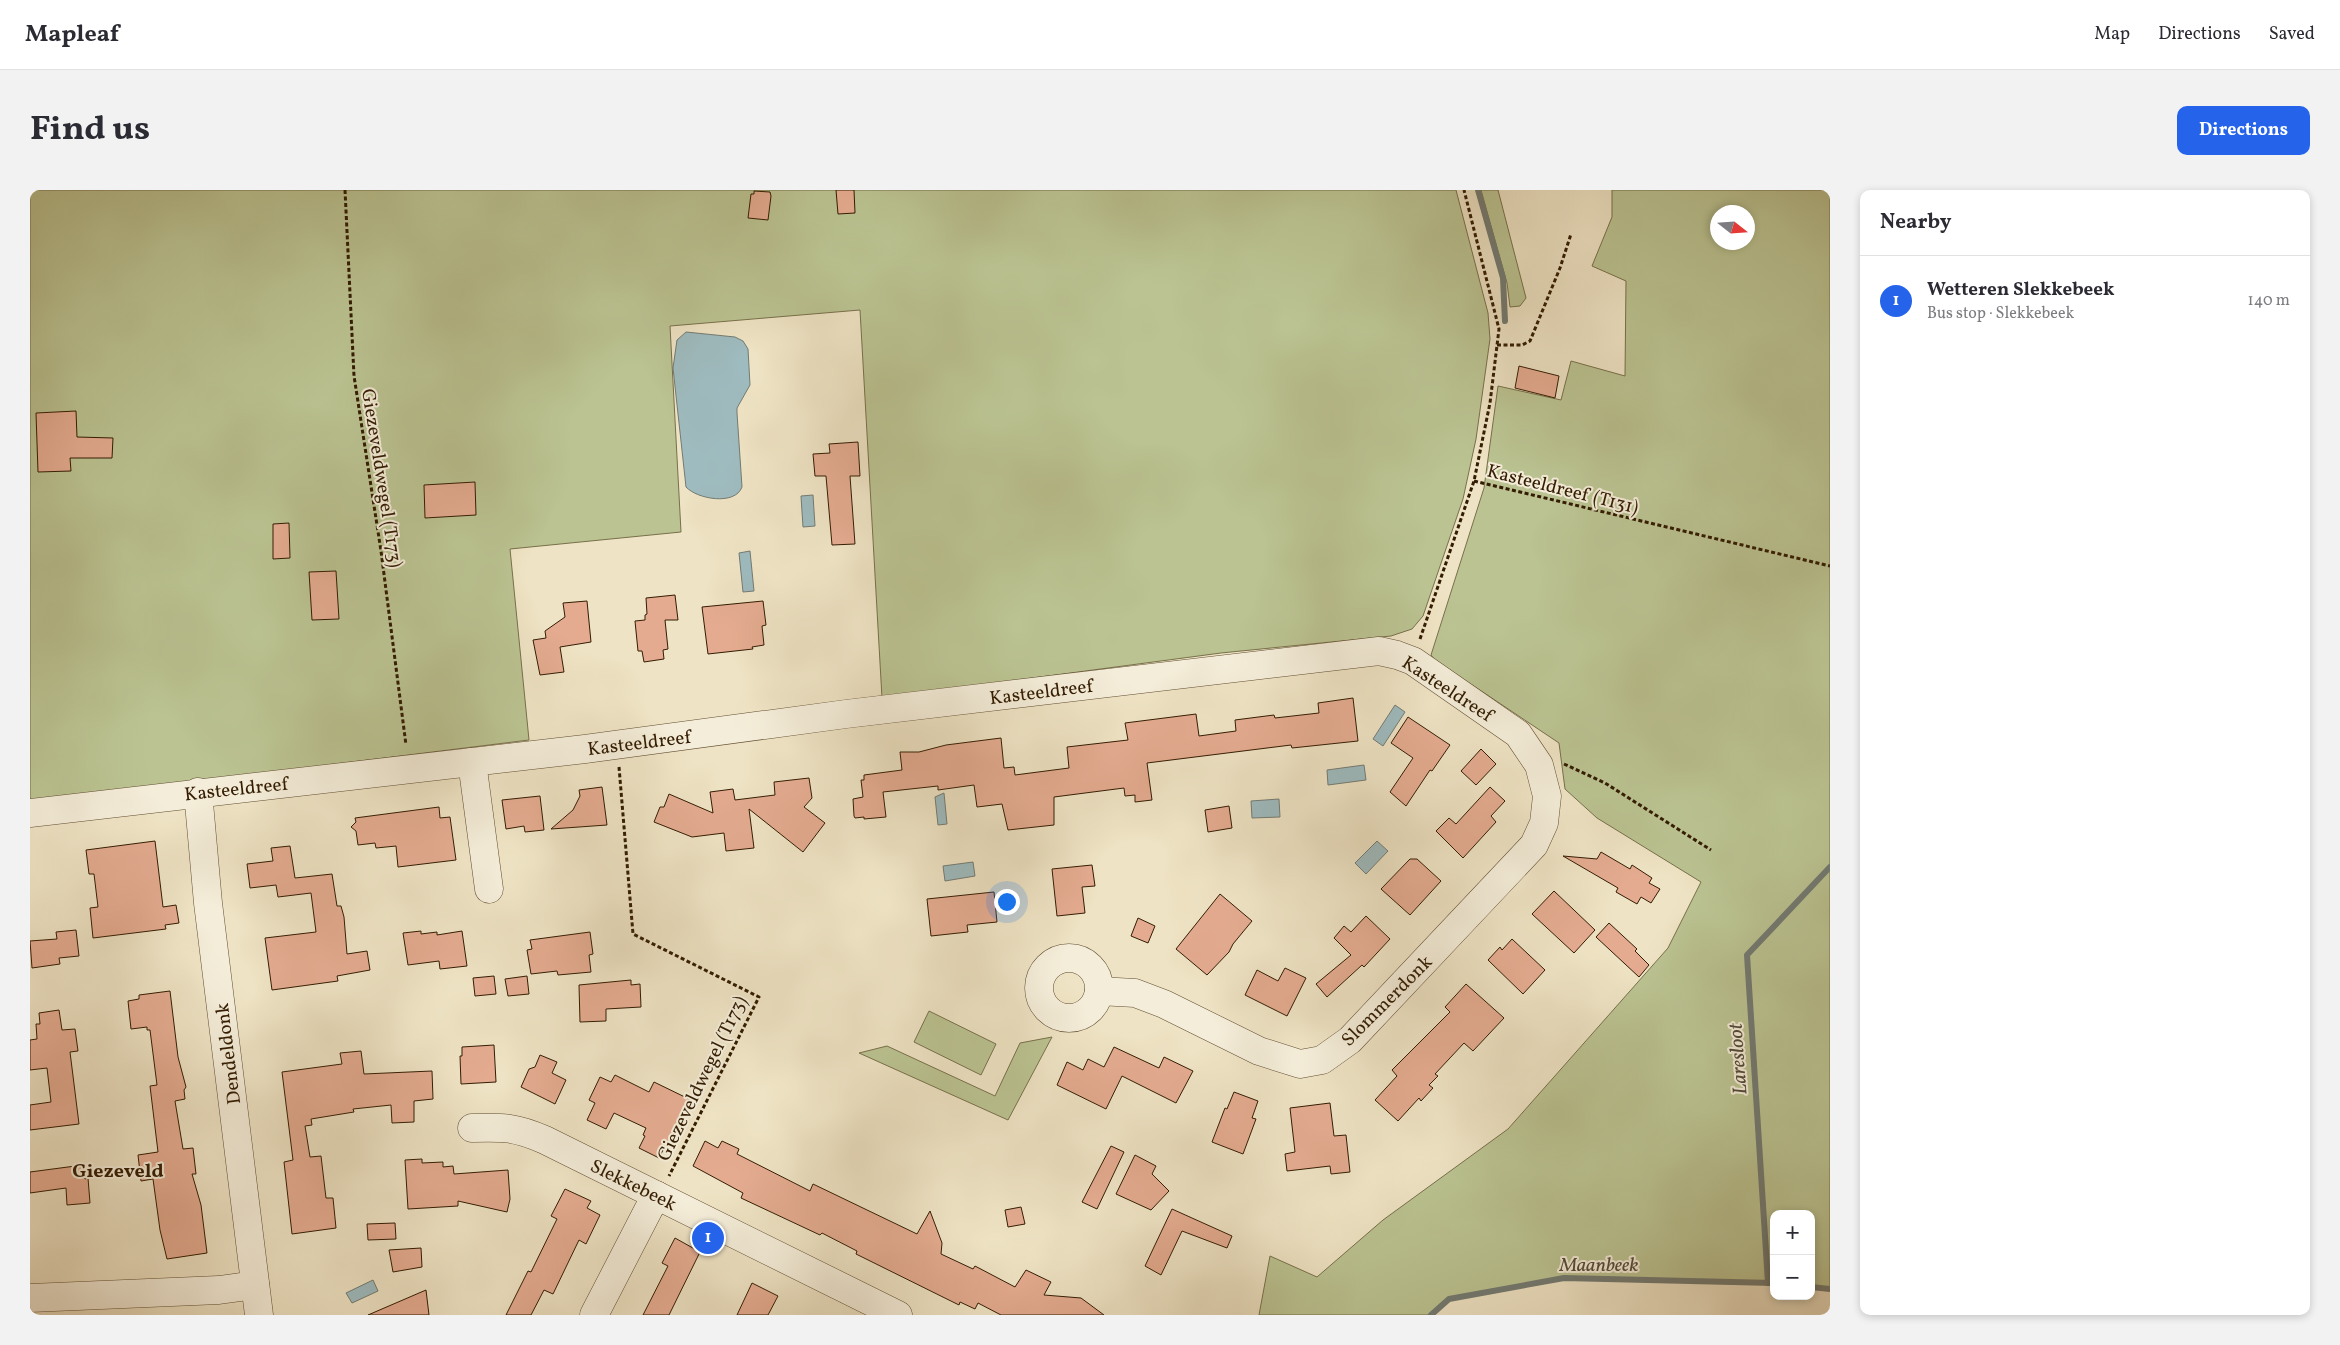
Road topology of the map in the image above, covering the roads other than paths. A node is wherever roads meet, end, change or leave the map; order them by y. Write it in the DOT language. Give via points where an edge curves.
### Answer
graph roads {
  1 [pos="472,762"];
  2 [pos="198,792"];
  3 [pos="1547,796"];
  4 [pos="30,813"];
  5 [pos="489,889"];
  6 [pos="1099,991"];
  7 [pos="472,1128"];
  8 [pos="656,1195"];
  9 [pos="255,1286"];
  10 [pos="30,1298"];
  11 [pos="258,1315"];
  12 [pos="594,1315"];
  13 [pos="898,1315"];
  1 -- 2 [label="street, Kasteeldreef"];
  1 -- 3 [label="street, Kasteeldreef" via="1378,651 1412,661 1518,734 1539,765"];
  1 -- 5 [label="street"];
  2 -- 4 [label="street, Kasteeldreef"];
  2 -- 9 [label="street, Dendeldonk" via="208,903"];
  3 -- 6 [label="street, Slommerdonk" via="1544,823 1534,845 1350,1040 1322,1060 1300,1064 1259,1052 1164,1004 1135,993"];
  7 -- 8 [label="street, Slekkebeek" via="522,1130"];
  8 -- 12 [label="street"];
  8 -- 13 [label="street, Slekkebeek"];
  9 -- 10 [label="street"];
  9 -- 11 [label="street, Dendeldonk"];
}
